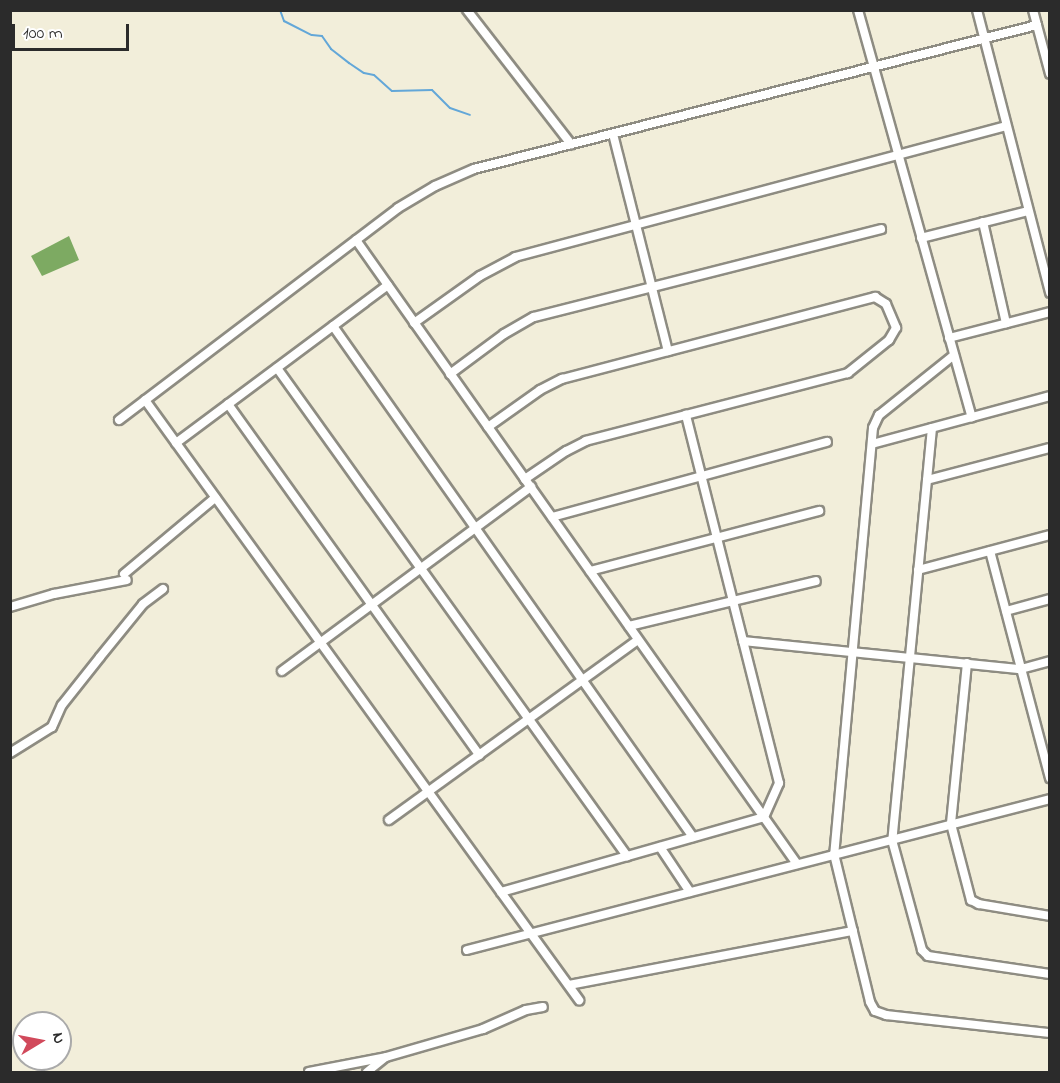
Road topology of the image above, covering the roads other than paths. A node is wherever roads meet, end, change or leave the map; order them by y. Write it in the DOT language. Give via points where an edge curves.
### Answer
graph roads {
  1 [pos="467,10"];
  2 [pos="858,10"];
  3 [pos="977,10"];
  4 [pos="1033,10"];
  5 [pos="1037,25"];
  6 [pos="984,39"];
  7 [pos="872,67"];
  8 [pos="1050,74"];
  9 [pos="1006,126"];
  10 [pos="613,134"];
  11 [pos="571,144"];
  12 [pos="897,155"];
  13 [pos="1028,211"];
  14 [pos="983,222"];
  15 [pos="636,225"];
  16 [pos="881,229"];
  17 [pos="921,238"];
  18 [pos="356,240"];
  19 [pos="388,285"];
  20 [pos="652,287"];
  21 [pos="1050,293"];
  22 [pos="1050,312"];
  23 [pos="414,323"];
  24 [pos="1006,323"];
  25 [pos="333,326"];
  26 [pos="949,338"];
  27 [pos="668,351"];
  28 [pos="954,355"];
  29 [pos="277,368"];
  30 [pos="450,374"];
  31 [pos="1050,396"];
  32 [pos="145,400"];
  33 [pos="228,404"];
  34 [pos="686,415"];
  35 [pos="972,417"];
  36 [pos="119,420"];
  37 [pos="488,427"];
  38 [pos="932,428"];
  39 [pos="827,442"];
  40 [pos="176,443"];
  41 [pos="872,444"];
  42 [pos="1050,448"];
  43 [pos="702,476"];
  44 [pos="525,479"];
  45 [pos="927,480"];
  46 [pos="531,488"];
  47 [pos="215,498"];
  48 [pos="819,511"];
  49 [pos="552,517"];
  50 [pos="476,528"];
  51 [pos="1050,535"];
  52 [pos="717,538"];
  53 [pos="990,551"];
  54 [pos="421,568"];
  55 [pos="918,570"];
  56 [pos="590,571"];
  57 [pos="816,581"];
  58 [pos="163,589"];
  59 [pos="1050,599"];
  60 [pos="733,601"];
  61 [pos="372,604"];
  62 [pos="10,607"];
  63 [pos="1006,611"];
  64 [pos="629,626"];
  65 [pos="638,640"];
  66 [pos="743,641"];
  67 [pos="320,642"];
  68 [pos="852,652"];
  69 [pos="909,658"];
  70 [pos="1050,661"];
  71 [pos="967,663"];
  72 [pos="1021,669"];
  73 [pos="282,671"];
  74 [pos="583,680"];
  75 [pos="529,719"];
  76 [pos="10,753"];
  77 [pos="480,755"];
  78 [pos="1050,778"];
  79 [pos="429,792"];
  80 [pos="1050,799"];
  81 [pos="764,817"];
  82 [pos="389,820"];
  83 [pos="951,824"];
  84 [pos="693,837"];
  85 [pos="892,840"];
  86 [pos="660,847"];
  87 [pos="834,855"];
  88 [pos="627,856"];
  89 [pos="797,864"];
  90 [pos="501,892"];
  91 [pos="690,892"];
  92 [pos="1050,916"];
  93 [pos="853,931"];
  94 [pos="531,933"];
  95 [pos="467,950"];
  96 [pos="1050,974"];
  97 [pos="569,986"];
  98 [pos="579,1000"];
  99 [pos="543,1007"];
  100 [pos="1050,1033"];
  101 [pos="386,1057"];
  102 [pos="310,1072"];
  103 [pos="367,1072"];
  1 -- 11 [label="street"];
  2 -- 7 [label="street"];
  3 -- 6 [label="street"];
  4 -- 5 [label="street"];
  5 -- 6 [label="street"];
  5 -- 8 [label="street"];
  6 -- 7 [label="street"];
  6 -- 9 [label="street"];
  7 -- 10 [label="street"];
  7 -- 12 [label="street"];
  9 -- 12 [label="street"];
  9 -- 13 [label="street"];
  10 -- 11 [label="street"];
  10 -- 15 [label="street"];
  11 -- 18 [label="street" via="474,169 398,208"];
  12 -- 15 [label="street"];
  12 -- 17 [label="street"];
  13 -- 14 [label="street"];
  13 -- 21 [label="street"];
  14 -- 17 [label="street"];
  14 -- 24 [label="street"];
  15 -- 20 [label="street"];
  15 -- 23 [label="street" via="515,257 480,276"];
  16 -- 20 [label="street"];
  17 -- 26 [label="street"];
  18 -- 19 [label="street"];
  18 -- 32 [label="street"];
  19 -- 23 [label="street"];
  19 -- 25 [label="street"];
  20 -- 27 [label="street"];
  20 -- 30 [label="street" via="534,317"];
  22 -- 24 [label="street"];
  23 -- 30 [label="street"];
  24 -- 26 [label="street"];
  25 -- 29 [label="street"];
  25 -- 50 [label="street"];
  26 -- 28 [label="street"];
  27 -- 34 [label="street" via="875,297 886,304 896,327 889,340 848,373"];
  27 -- 37 [label="street" via="562,379"];
  28 -- 35 [label="street"];
  28 -- 41 [label="street" via="879,416"];
  29 -- 33 [label="street"];
  29 -- 54 [label="street"];
  30 -- 37 [label="street"];
  31 -- 35 [label="street"];
  32 -- 36 [label="street"];
  32 -- 40 [label="street"];
  33 -- 40 [label="street"];
  33 -- 61 [label="street"];
  34 -- 43 [label="street"];
  34 -- 44 [label="street" via="586,441"];
  35 -- 38 [label="street"];
  37 -- 44 [label="street"];
  38 -- 41 [label="street"];
  38 -- 45 [label="street"];
  39 -- 43 [label="street"];
  40 -- 47 [label="street"];
  41 -- 68 [label="street"];
  42 -- 45 [label="street"];
  43 -- 49 [label="street"];
  43 -- 52 [label="street"];
  44 -- 46 [label="street"];
  45 -- 55 [label="street"];
  46 -- 49 [label="street"];
  46 -- 50 [label="street"];
  47 -- 62 [label="street" via="125,577"];
  47 -- 67 [label="street"];
  48 -- 52 [label="street"];
  49 -- 56 [label="street"];
  50 -- 54 [label="street"];
  50 -- 74 [label="street"];
  51 -- 53 [label="street"];
  52 -- 56 [label="street"];
  52 -- 60 [label="street"];
  53 -- 55 [label="street"];
  53 -- 63 [label="street"];
  54 -- 61 [label="street"];
  54 -- 75 [label="street"];
  55 -- 69 [label="street"];
  56 -- 64 [label="street"];
  57 -- 60 [label="street"];
  58 -- 76 [label="street" via="143,604 100,657 62,705 52,727"];
  59 -- 63 [label="street"];
  60 -- 64 [label="street"];
  60 -- 66 [label="street"];
  61 -- 67 [label="street"];
  61 -- 77 [label="street"];
  63 -- 72 [label="street"];
  64 -- 65 [label="street"];
  65 -- 74 [label="street"];
  65 -- 81 [label="street"];
  66 -- 68 [label="street"];
  66 -- 81 [label="street" via="779,783"];
  67 -- 73 [label="street"];
  67 -- 79 [label="street"];
  68 -- 69 [label="street"];
  68 -- 87 [label="street"];
  69 -- 71 [label="street"];
  69 -- 85 [label="street"];
  70 -- 72 [label="street"];
  71 -- 72 [label="street"];
  71 -- 83 [label="street"];
  72 -- 78 [label="street"];
  74 -- 75 [label="street"];
  74 -- 84 [label="street"];
  75 -- 77 [label="street"];
  75 -- 88 [label="street"];
  77 -- 79 [label="street"];
  79 -- 82 [label="street"];
  79 -- 90 [label="street"];
  80 -- 83 [label="street"];
  81 -- 84 [label="street"];
  81 -- 89 [label="street"];
  83 -- 85 [label="street"];
  83 -- 92 [label="street" via="971,900"];
  84 -- 86 [label="street"];
  85 -- 87 [label="street"];
  85 -- 96 [label="street" via="922,950 928,956"];
  86 -- 88 [label="street"];
  86 -- 91 [label="street"];
  87 -- 89 [label="street"];
  87 -- 93 [label="street"];
  88 -- 90 [label="street"];
  89 -- 91 [label="street"];
  90 -- 94 [label="street"];
  91 -- 94 [label="street"];
  93 -- 97 [label="street"];
  93 -- 100 [label="street" via="875,1011"];
  94 -- 95 [label="street"];
  94 -- 97 [label="street"];
  97 -- 98 [label="street"];
  99 -- 101 [label="street"];
  101 -- 102 [label="street"];
  101 -- 103 [label="street"];
}
